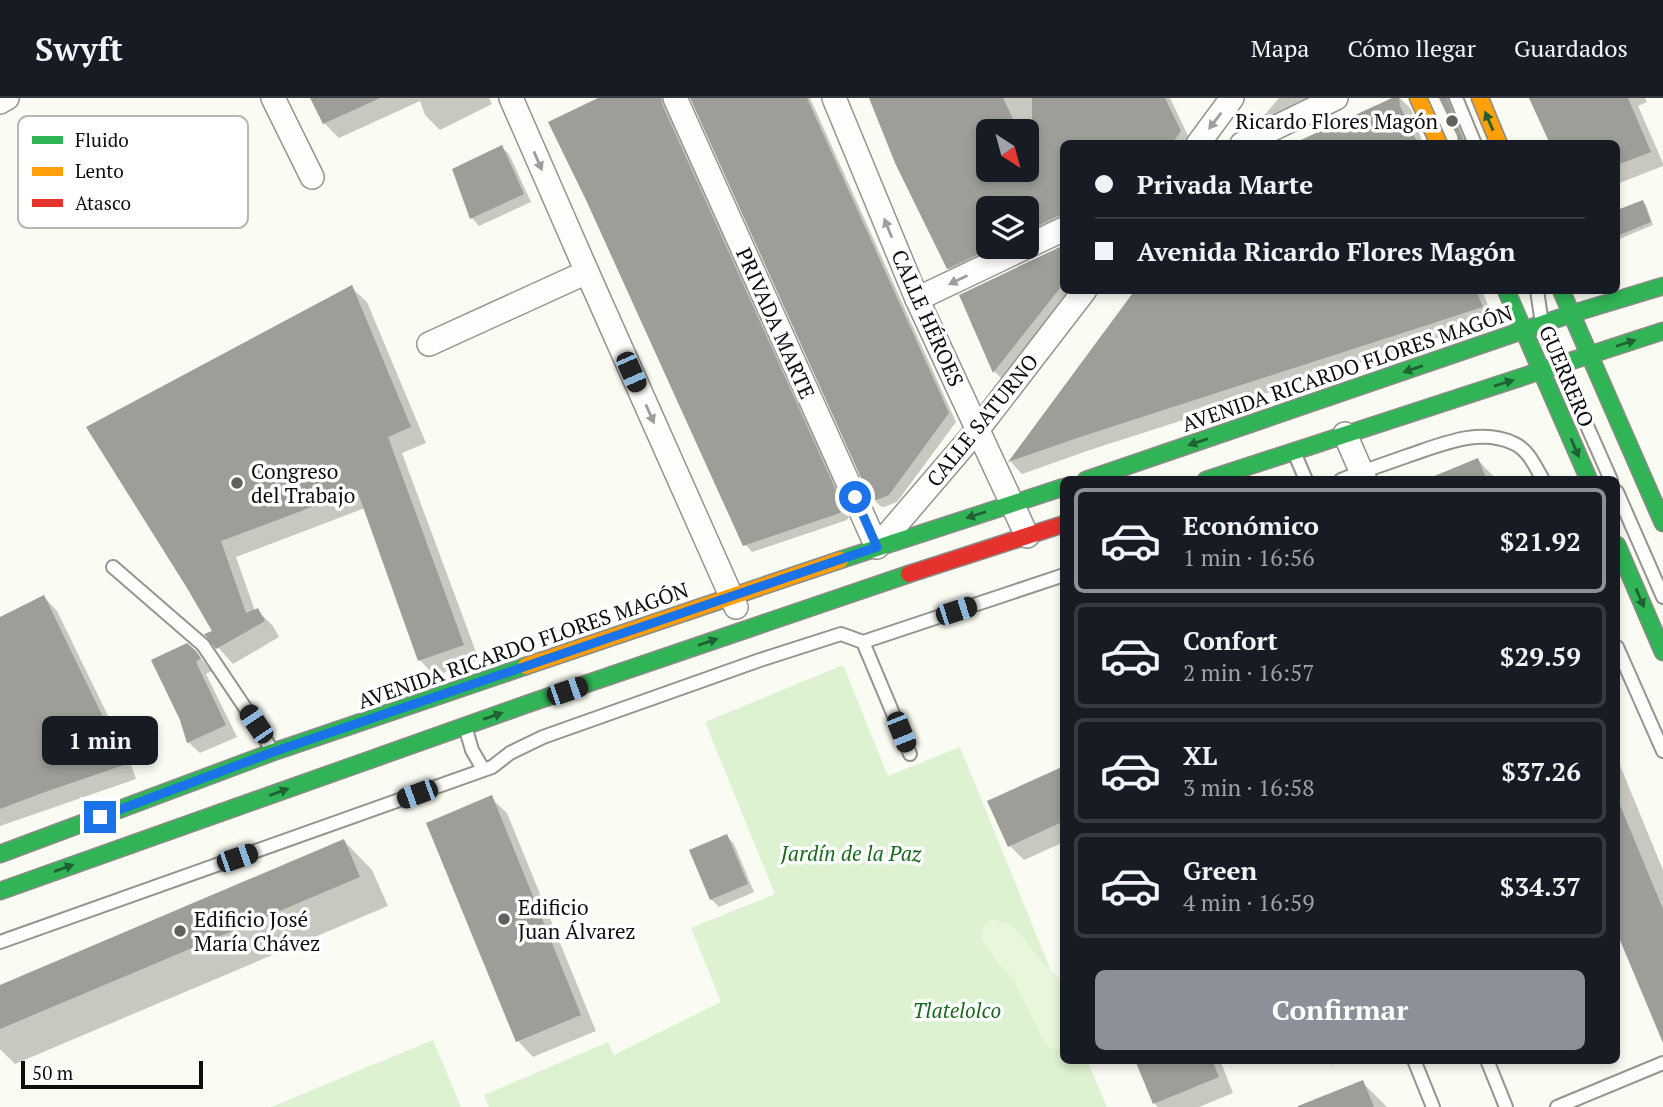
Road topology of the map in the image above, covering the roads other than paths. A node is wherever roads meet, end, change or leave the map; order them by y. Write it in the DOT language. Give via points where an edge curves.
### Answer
graph roads {
  1 [pos="7,98"];
  2 [pos="273,98"];
  3 [pos="675,98"];
  4 [pos="834,98"];
  5 [pos="1231,98"];
  6 [pos="1336,98"];
  7 [pos="1418,98"];
  8 [pos="1429,98"];
  9 [pos="1455,98"];
  10 [pos="1480,98"];
  11 [pos="520,101"];
  12 [pos="0,102"];
  13 [pos="1201,140"];
  14 [pos="1250,140"];
  15 [pos="1437,140"];
  16 [pos="1448,140"];
  17 [pos="1473,140"];
  18 [pos="1497,140"];
  19 [pos="312,177"];
  20 [pos="1060,231"];
  21 [pos="587,272"];
  22 [pos="1663,286"];
  23 [pos="1082,294"];
  24 [pos="1508,294"];
  25 [pos="1516,294"];
  26 [pos="1538,294"];
  27 [pos="1563,294"];
  28 [pos="917,299"];
  29 [pos="1571,314"];
  30 [pos="1542,324"];
  31 [pos="1524,330"];
  32 [pos="1663,331"];
  33 [pos="429,344"];
  34 [pos="1453,355"];
  35 [pos="1588,355"];
  36 [pos="1560,364"];
  37 [pos="1542,371"];
  38 [pos="1458,397"];
  39 [pos="978,429"];
  40 [pos="1345,433"];
  41 [pos="1294,452"];
  42 [pos="1098,476"];
  43 [pos="1219,476"];
  44 [pos="1304,476"];
  45 [pos="1356,476"];
  46 [pos="1359,476"];
  47 [pos="1541,476"];
  48 [pos="1587,476"];
  49 [pos="1609,476"];
  50 [pos="1060,488"];
  51 [pos="1620,499"];
  52 [pos="1011,504"];
  53 [pos="1663,523"];
  54 [pos="1060,525"];
  55 [pos="1027,536"];
  56 [pos="877,547"];
  57 [pos="1620,552"];
  58 [pos="113,568"];
  59 [pos="1060,576"];
  60 [pos="731,596"];
  61 [pos="1663,597"];
  62 [pos="747,629"];
  63 [pos="863,642"];
  64 [pos="1663,652"];
  65 [pos="1620,655"];
  66 [pos="465,725"];
  67 [pos="1663,751"];
  68 [pos="273,752"];
  69 [pos="910,754"];
  70 [pos="483,769"];
  71 [pos="0,854"];
  72 [pos="0,891"];
  73 [pos="0,942"];
  74 [pos="1663,1063"];
  75 [pos="1417,1064"];
  76 [pos="1489,1064"];
  77 [pos="1433,1107"];
  78 [pos="1506,1107"];
  79 [pos="1557,1107"];
  1 -- 12 [label="street"];
  2 -- 19 [label="street"];
  3 -- 56 [label="street, PRIVADA MARTE"];
  28 -- 4 [label="street, CALLE HÉROES, one-way"];
  5 -- 13 [label="street, one-way"];
  6 -- 14 [label="street"];
  7 -- 15 [label="main road"];
  8 -- 16 [label="lane"];
  9 -- 17 [label="lane"];
  18 -- 10 [label="main road, one-way"];
  11 -- 21 [label="street, one-way"];
  20 -- 28 [label="street, one-way"];
  21 -- 33 [label="street"];
  21 -- 60 [label="street, one-way"];
  22 -- 29 [label="main road, AVENIDA RICARDO FLORES MAGÓN"];
  23 -- 39 [label="street, CALLE SATURNO"];
  24 -- 31 [label="main road, GUERRERO"];
  25 -- 30 [label="lane"];
  26 -- 30 [label="lane"];
  27 -- 29 [label="main road, GUERRERO"];
  28 -- 39 [label="street, CALLE HÉROES"];
  29 -- 30 [label="main road, AVENIDA RICARDO FLORES MAGÓN"];
  29 -- 35 [label="main road, GUERRERO"];
  30 -- 31 [label="main road, AVENIDA RICARDO FLORES MAGÓN"];
  30 -- 36 [label="lane"];
  31 -- 34 [label="main road, AVENIDA RICARDO FLORES MAGÓN"];
  31 -- 37 [label="main road, GUERRERO"];
  35 -- 32 [label="main road, one-way"];
  34 -- 38 [label="main road" via="1471,372 1470,385"];
  34 -- 42 [label="main road, AVENIDA RICARDO FLORES MAGÓN, one-way"];
  35 -- 36 [label="main road"];
  35 -- 53 [label="main road, GUERRERO"];
  36 -- 37 [label="main road"];
  36 -- 49 [label="lane"];
  38 -- 37 [label="main road, one-way"];
  37 -- 48 [label="main road, GUERRERO, one-way"];
  38 -- 40 [label="main road"];
  39 -- 52 [label="street, CALLE HÉROES"];
  39 -- 56 [label="street, CALLE SATURNO"];
  40 -- 41 [label="main road"];
  40 -- 45 [label="street"];
  41 -- 43 [label="main road"];
  41 -- 44 [label="lane"];
  46 -- 47 [label="lane" via="1445,443 1489,437 1514,443 1531,458"];
  50 -- 52 [label="main road, AVENIDA RICARDO FLORES MAGÓN"];
  51 -- 61 [label="lane"];
  52 -- 55 [label="street, CALLE HÉROES"];
  52 -- 56 [label="main road, AVENIDA RICARDO FLORES MAGÓN, one-way"];
  54 -- 55 [label="main road"];
  55 -- 62 [label="main road"];
  56 -- 60 [label="main road, AVENIDA RICARDO FLORES MAGÓN"];
  57 -- 64 [label="main road, one-way"];
  58 -- 68 [label="lane" via="204,645"];
  59 -- 63 [label="lane"];
  60 -- 62 [label="street"];
  60 -- 68 [label="main road, AVENIDA RICARDO FLORES MAGÓN"];
  66 -- 62 [label="main road, one-way"];
  63 -- 69 [label="lane"];
  63 -- 70 [label="lane" via="841,634 760,660 543,737"];
  65 -- 67 [label="lane"];
  66 -- 70 [label="lane"];
  72 -- 66 [label="main road, one-way"];
  68 -- 71 [label="main road, AVENIDA RICARDO FLORES MAGÓN"];
  70 -- 73 [label="lane"];
  74 -- 79 [label="lane"];
  75 -- 77 [label="lane"];
  76 -- 78 [label="lane"];
}
